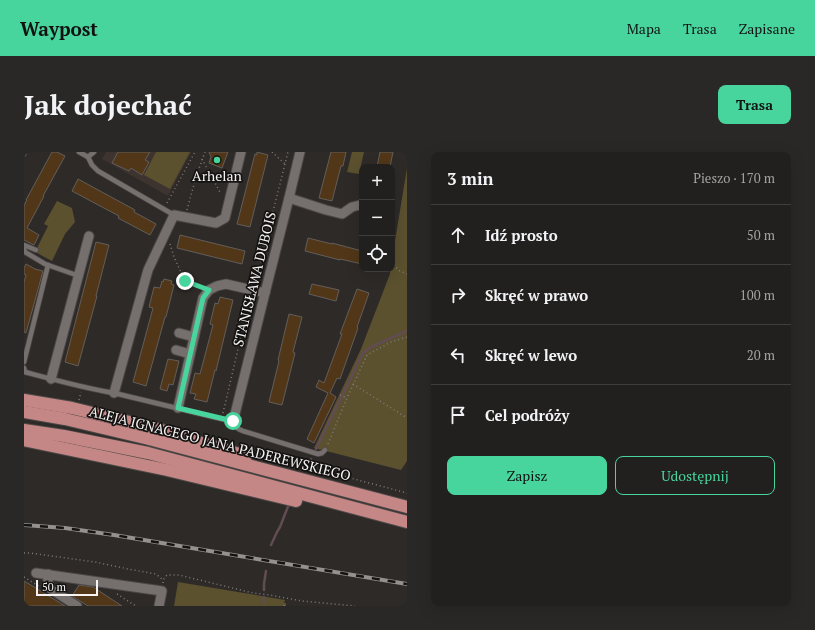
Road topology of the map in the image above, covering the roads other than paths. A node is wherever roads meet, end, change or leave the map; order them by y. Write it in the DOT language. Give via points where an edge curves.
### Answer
graph roads {
  1 [pos="79,152"];
  2 [pos="94,152"];
  3 [pos="241,152"];
  4 [pos="300,152"];
  5 [pos="88,157"];
  6 [pos="290,198"];
  7 [pos="359,206"];
  8 [pos="174,215"];
  9 [pos="89,236"];
  10 [pos="24,245"];
  11 [pos="24,249"];
  12 [pos="36,250"];
  13 [pos="48,265"];
  14 [pos="79,276"];
  15 [pos="265,294"];
  16 [pos="179,333"];
  17 [pos="194,337"];
  18 [pos="176,350"];
  19 [pos="190,354"];
  20 [pos="24,362"];
  21 [pos="24,368"];
  22 [pos="51,379"];
  23 [pos="114,393"];
  24 [pos="24,400"];
  25 [pos="178,408"];
  26 [pos="24,412"];
  27 [pos="234,417"];
  28 [pos="24,430"];
  29 [pos="24,440"];
  30 [pos="325,450"];
  31 [pos="333,487"];
  32 [pos="348,506"];
  33 [pos="407,507"];
  34 [pos="407,522"];
  35 [pos="36,573"];
  36 [pos="48,574"];
  37 [pos="77,606"];
  38 [pos="159,606"];
  1 -- 5 [label="lane"];
  2 -- 5 [label="lane"];
  3 -- 8 [label="street" via="226,218 216,223"];
  4 -- 6 [label="street, STANISŁAWA DUBOIS"];
  5 -- 8 [label="lane" via="98,171"];
  6 -- 7 [label="street" via="342,214 352,207"];
  6 -- 15 [label="street, STANISŁAWA DUBOIS"];
  8 -- 23 [label="street" via="148,270"];
  9 -- 14 [label="street"];
  10 -- 12 [label="lane"];
  11 -- 13 [label="lane"];
  13 -- 14 [label="lane"];
  13 -- 20 [label="lane"];
  14 -- 22 [label="street"];
  15 -- 17 [label="street" via="226,284 209,290 203,298"];
  15 -- 27 [label="street, STANISŁAWA DUBOIS"];
  16 -- 17 [label="street"];
  17 -- 19 [label="street"];
  18 -- 19 [label="street"];
  19 -- 25 [label="street"];
  21 -- 22 [label="lane" via="25,372"];
  22 -- 23 [label="lane"];
  23 -- 25 [label="lane"];
  24 -- 31 [label="main road" via="72,408 158,429 308,474"];
  25 -- 27 [label="lane"];
  26 -- 31 [label="main road, ALEJA IGNACEGO JANA PADEREWSKIEGO" via="149,439"];
  27 -- 30 [label="lane" via="236,428 243,431 318,454"];
  28 -- 32 [label="main road, ALEJA IGNACEGO JANA PADEREWSKIEGO" via="148,453"];
  29 -- 32 [label="main road" via="310,504"];
  31 -- 33 [label="main road, ALEJA IGNACEGO JANA PADEREWSKIEGO"];
  32 -- 34 [label="main road, ALEJA IGNACEGO JANA PADEREWSKIEGO"];
  35 -- 36 [label="street"];
  36 -- 37 [label="street" via="51,589"];
  36 -- 38 [label="street" via="162,591"];
}
